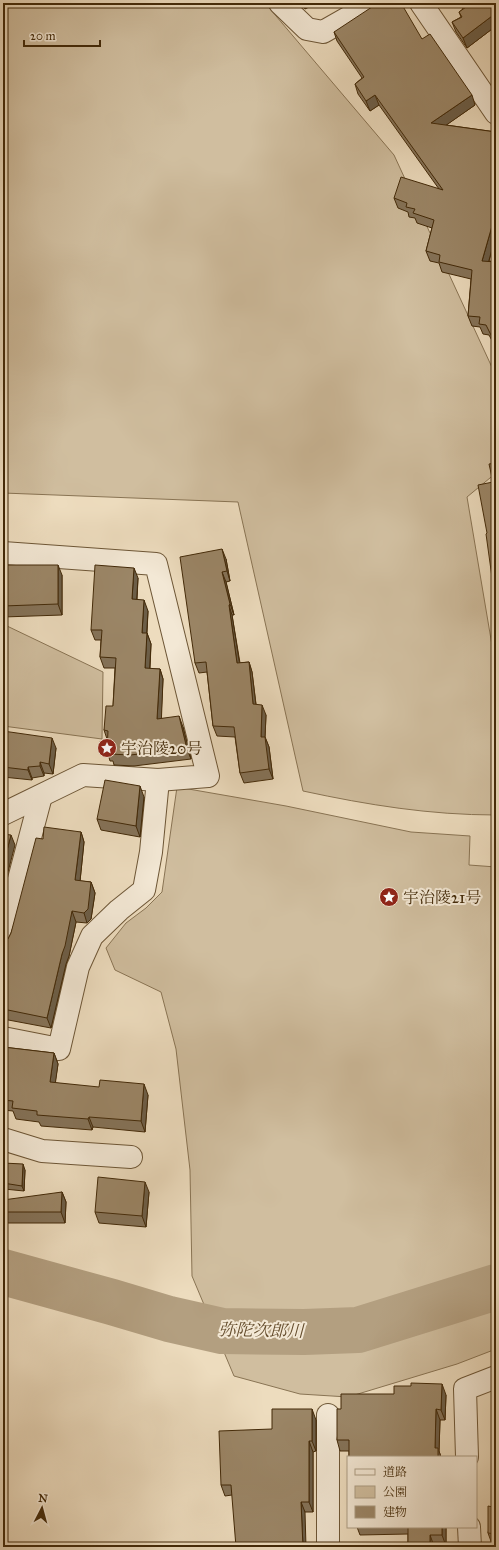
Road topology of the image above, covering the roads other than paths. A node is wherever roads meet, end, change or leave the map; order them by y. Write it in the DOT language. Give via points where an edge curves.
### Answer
graph roads {
  1 [pos="280,3"];
  2 [pos="374,3"];
  3 [pos="421,3"];
  4 [pos="496,113"];
  5 [pos="3,553"];
  6 [pos="158,780"];
  7 [pos="41,796"];
  8 [pos="3,814"];
  9 [pos="3,940"];
  10 [pos="3,1038"];
  11 [pos="3,1139"];
  12 [pos="131,1157"];
  13 [pos="496,1378"];
  14 [pos="328,1415"];
  15 [pos="467,1456"];
  16 [pos="469,1528"];
  17 [pos="328,1547"];
  18 [pos="470,1547"];
  1 -- 2 [label="street" via="307,29 323,32"];
  3 -- 4 [label="street"];
  5 -- 6 [label="street" via="156,564 208,776"];
  6 -- 7 [label="street" via="83,775"];
  6 -- 10 [label="street" via="151,852 144,890 92,936 78,967 60,1049"];
  7 -- 8 [label="street"];
  7 -- 9 [label="street"];
  11 -- 12 [label="street" via="42,1151"];
  13 -- 15 [label="street" via="465,1389"];
  14 -- 17 [label="street"];
  16 -- 18 [label="street"];
}
